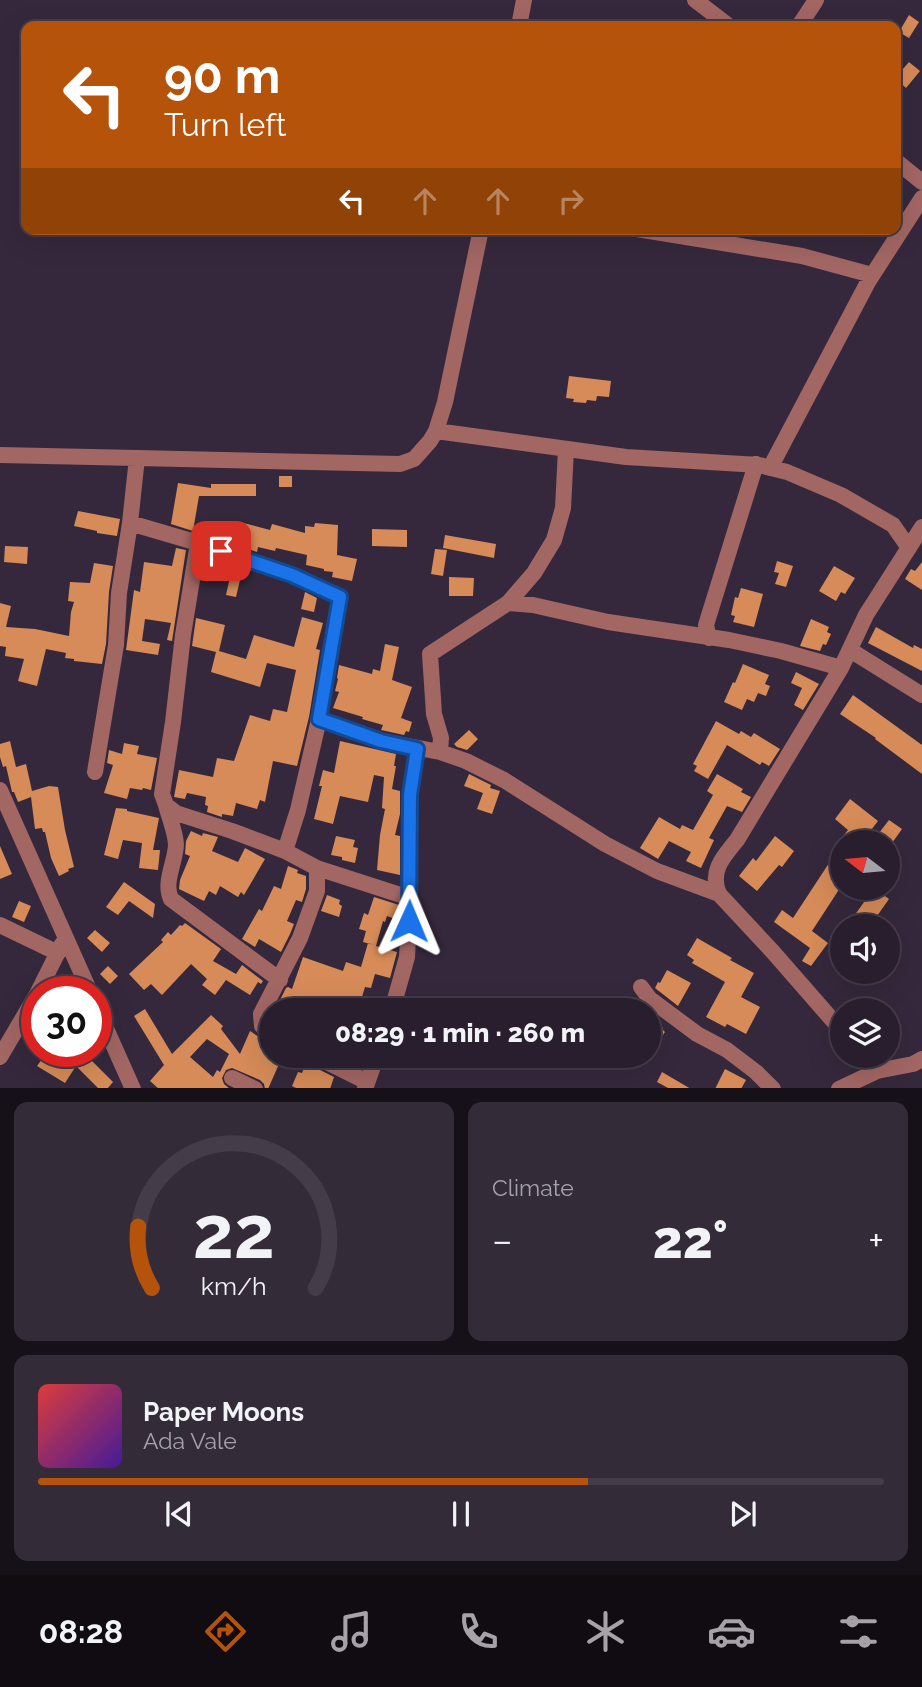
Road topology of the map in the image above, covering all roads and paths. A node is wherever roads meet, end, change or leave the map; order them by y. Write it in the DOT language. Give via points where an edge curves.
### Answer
graph roads {
  1 [pos="524,0"];
  2 [pos="695,0"];
  3 [pos="816,0"];
  4 [pos="520,21"];
  5 [pos="722,21"];
  6 [pos="802,21"];
  7 [pos="901,165"];
  8 [pos="922,182"];
  9 [pos="922,198"];
  10 [pos="901,230"];
  11 [pos="480,235"];
  12 [pos="674,235"];
  13 [pos="898,235"];
  14 [pos="872,275"];
  15 [pos="436,431"];
  16 [pos="566,449"];
  17 [pos="0,455"];
  18 [pos="137,458"];
  19 [pos="763,466"];
  20 [pos="130,523"];
  21 [pos="922,527"];
  22 [pos="198,543"];
  23 [pos="909,548"];
  24 [pos="508,603"];
  25 [pos="709,638"];
  26 [pos="850,650"];
  27 [pos="841,668"];
  28 [pos="922,695"];
  29 [pos="319,719"];
  30 [pos="417,749"];
  31 [pos="440,752"];
  32 [pos="95,772"];
  33 [pos="0,790"];
  34 [pos="166,805"];
  35 [pos="285,851"];
  36 [pos="718,864"];
  37 [pos="317,868"];
  38 [pos="688,883"];
  39 [pos="719,894"];
  40 [pos="410,898"];
  41 [pos="0,925"];
  42 [pos="65,935"];
  43 [pos="58,953"];
  44 [pos="46,976"];
  45 [pos="83,976"];
  46 [pos="280,979"];
  47 [pos="641,987"];
  48 [pos="270,998"];
  49 [pos="395,998"];
  50 [pos="830,1017"];
  51 [pos="21,1021"];
  52 [pos="112,1041"];
  53 [pos="0,1057"];
  54 [pos="922,1059"];
  55 [pos="336,1068"];
  56 [pos="372,1068"];
  57 [pos="874,1068"];
  58 [pos="877,1071"];
  59 [pos="232,1078"];
  60 [pos="366,1085"];
  61 [pos="133,1088"];
  62 [pos="255,1088"];
  63 [pos="773,1088"];
  64 [pos="839,1088"];
  1 -- 4 [label="street"];
  2 -- 5 [label="street"];
  3 -- 6 [label="street"];
  7 -- 8 [label="street"];
  9 -- 10 [label="street"];
  11 -- 15 [label="street"];
  12 -- 14 [label="street" via="802,256"];
  13 -- 14 [label="street"];
  14 -- 19 [label="street"];
  15 -- 16 [label="street"];
  15 -- 18 [label="street" via="414,459 400,464"];
  16 -- 19 [label="street"];
  16 -- 24 [label="street" via="564,508 554,540"];
  17 -- 18 [label="street"];
  18 -- 20 [label="street"];
  19 -- 23 [label="street" via="841,495 893,525"];
  19 -- 25 [label="street" via="706,625"];
  20 -- 22 [label="street"];
  20 -- 32 [label="street"];
  21 -- 23 [label="street"];
  22 -- 29 [label="street" via="292,575 340,597"];
  22 -- 34 [label="street" via="162,794"];
  23 -- 26 [label="street" via="866,615"];
  24 -- 25 [label="street"];
  24 -- 31 [label="street" via="430,654"];
  25 -- 27 [label="street"];
  26 -- 27 [label="street"];
  26 -- 28 [label="street"];
  27 -- 36 [label="street"];
  29 -- 30 [label="street"];
  29 -- 35 [label="street"];
  30 -- 31 [label="street"];
  30 -- 40 [label="street" via="410,795"];
  31 -- 38 [label="street" via="504,780 605,844"];
  33 -- 42 [label="street"];
  34 -- 35 [label="street" via="176,813"];
  34 -- 46 [label="street" via="176,843 169,886 172,899"];
  35 -- 37 [label="street"];
  36 -- 38 [label="street"];
  36 -- 39 [label="street" via="715,886"];
  37 -- 40 [label="street"];
  37 -- 46 [label="street" via="317,891"];
  38 -- 39 [label="street"];
  39 -- 50 [label="street"];
  40 -- 49 [label="street" via="407,957"];
  41 -- 43 [label="street"];
  42 -- 43 [label="street"];
  42 -- 45 [label="street"];
  43 -- 44 [label="street"];
  46 -- 48 [label="street"];
  47 -- 63 [label="street" via="650,999 696,1034 727,1050"];
  51 -- 53 [label="street"];
  52 -- 61 [label="street"];
  54 -- 58 [label="street"];
  55 -- 60 [label="street"];
  56 -- 60 [label="street"];
  57 -- 58 [label="street"];
  58 -- 64 [label="street"];
  59 -- 62 [label="street"];
}
